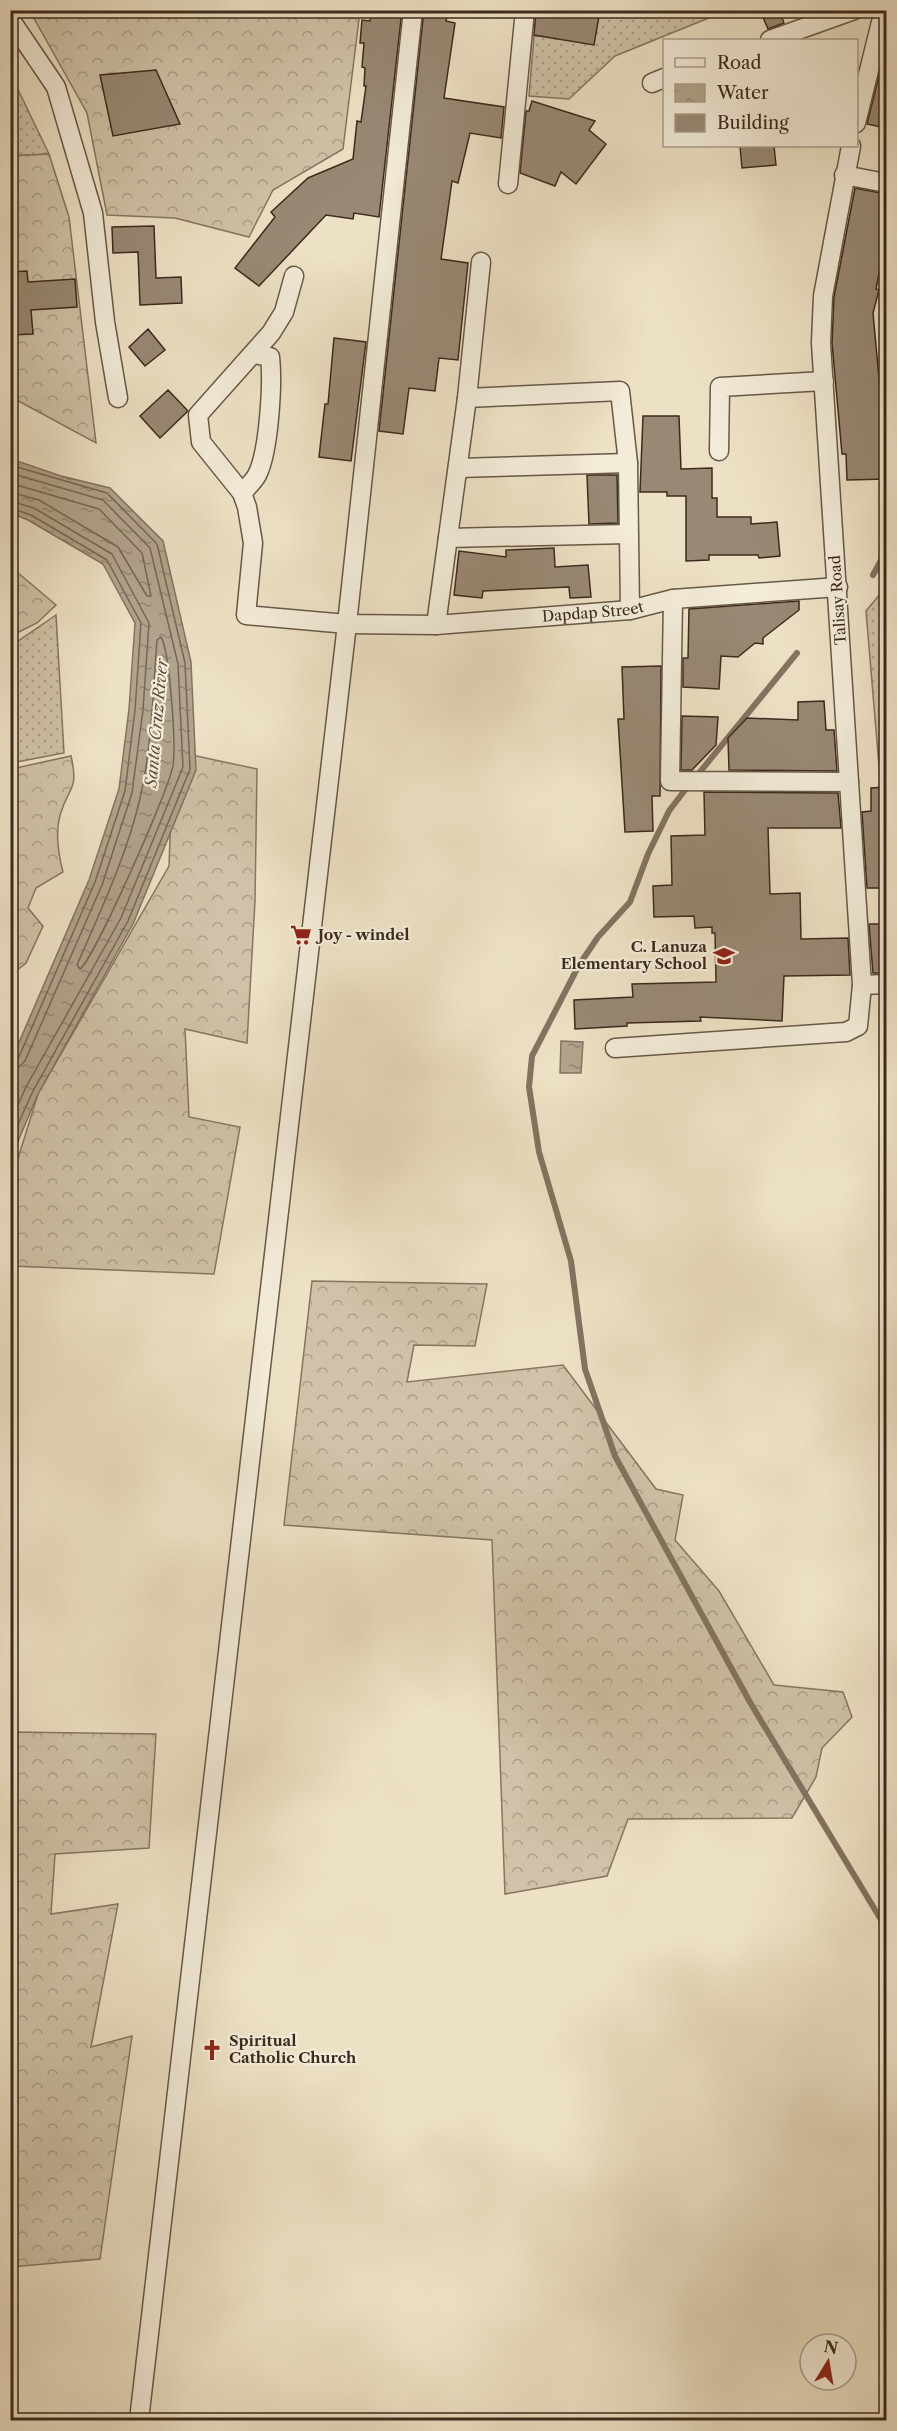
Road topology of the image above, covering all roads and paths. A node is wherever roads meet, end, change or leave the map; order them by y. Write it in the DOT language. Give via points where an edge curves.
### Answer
graph roads {
  1 [pos="413,10"];
  2 [pos="525,10"];
  3 [pos="854,10"];
  4 [pos="884,10"];
  5 [pos="10,19"];
  6 [pos="773,39"];
  7 [pos="858,115"];
  8 [pos="851,147"];
  9 [pos="844,176"];
  10 [pos="886,183"];
  11 [pos="508,184"];
  12 [pos="481,262"];
  13 [pos="294,276"];
  14 [pos="253,354"];
  15 [pos="824,381"];
  16 [pos="118,398"];
  17 [pos="467,398"];
  18 [pos="719,451"];
  19 [pos="628,463"];
  20 [pos="458,468"];
  21 [pos="242,493"];
  22 [pos="628,534"];
  23 [pos="448,538"];
  24 [pos="838,587"];
  25 [pos="673,599"];
  26 [pos="630,610"];
  27 [pos="347,624"];
  28 [pos="436,625"];
  29 [pos="849,782"];
  30 [pos="886,984"];
  31 [pos="862,985"];
  32 [pos="615,1048"];
  33 [pos="139,2421"];
  1 -- 27 [label="street"];
  2 -- 11 [label="street"];
  3 -- 6 [label="street"];
  4 -- 7 [label="street"];
  5 -- 16 [label="street" via="56,87 93,213"];
  8 -- 9 [label="street, Talisay Road"];
  9 -- 10 [label="street"];
  9 -- 15 [label="street, Talisay Road" via="823,296"];
  12 -- 17 [label="street"];
  13 -- 14 [label="street" via="284,312"];
  14 -- 21 [label="street" via="270,357 272,374 263,455 257,476"];
  14 -- 21 [label="street" via="198,415 201,442"];
  15 -- 18 [label="street" via="720,387"];
  15 -- 24 [label="street, Talisay Road"];
  17 -- 19 [label="street" via="620,391"];
  17 -- 20 [label="street"];
  19 -- 20 [label="street"];
  19 -- 22 [label="street"];
  20 -- 23 [label="street"];
  21 -- 27 [label="street, Dapdap Street" via="253,543 246,615"];
  22 -- 23 [label="street"];
  22 -- 26 [label="street"];
  23 -- 28 [label="street"];
  24 -- 25 [label="street, Dapdap Street"];
  24 -- 29 [label="street, Talisay Road"];
  25 -- 26 [label="street, Dapdap Street"];
  25 -- 29 [label="street" via="670,781"];
  26 -- 28 [label="street, Dapdap Street"];
  27 -- 28 [label="street, Dapdap Street"];
  27 -- 33 [label="street"];
  29 -- 31 [label="street, Talisay Road"];
  30 -- 31 [label="street"];
  31 -- 32 [label="street, Talisay Road" via="858,1026 846,1032"];
}
